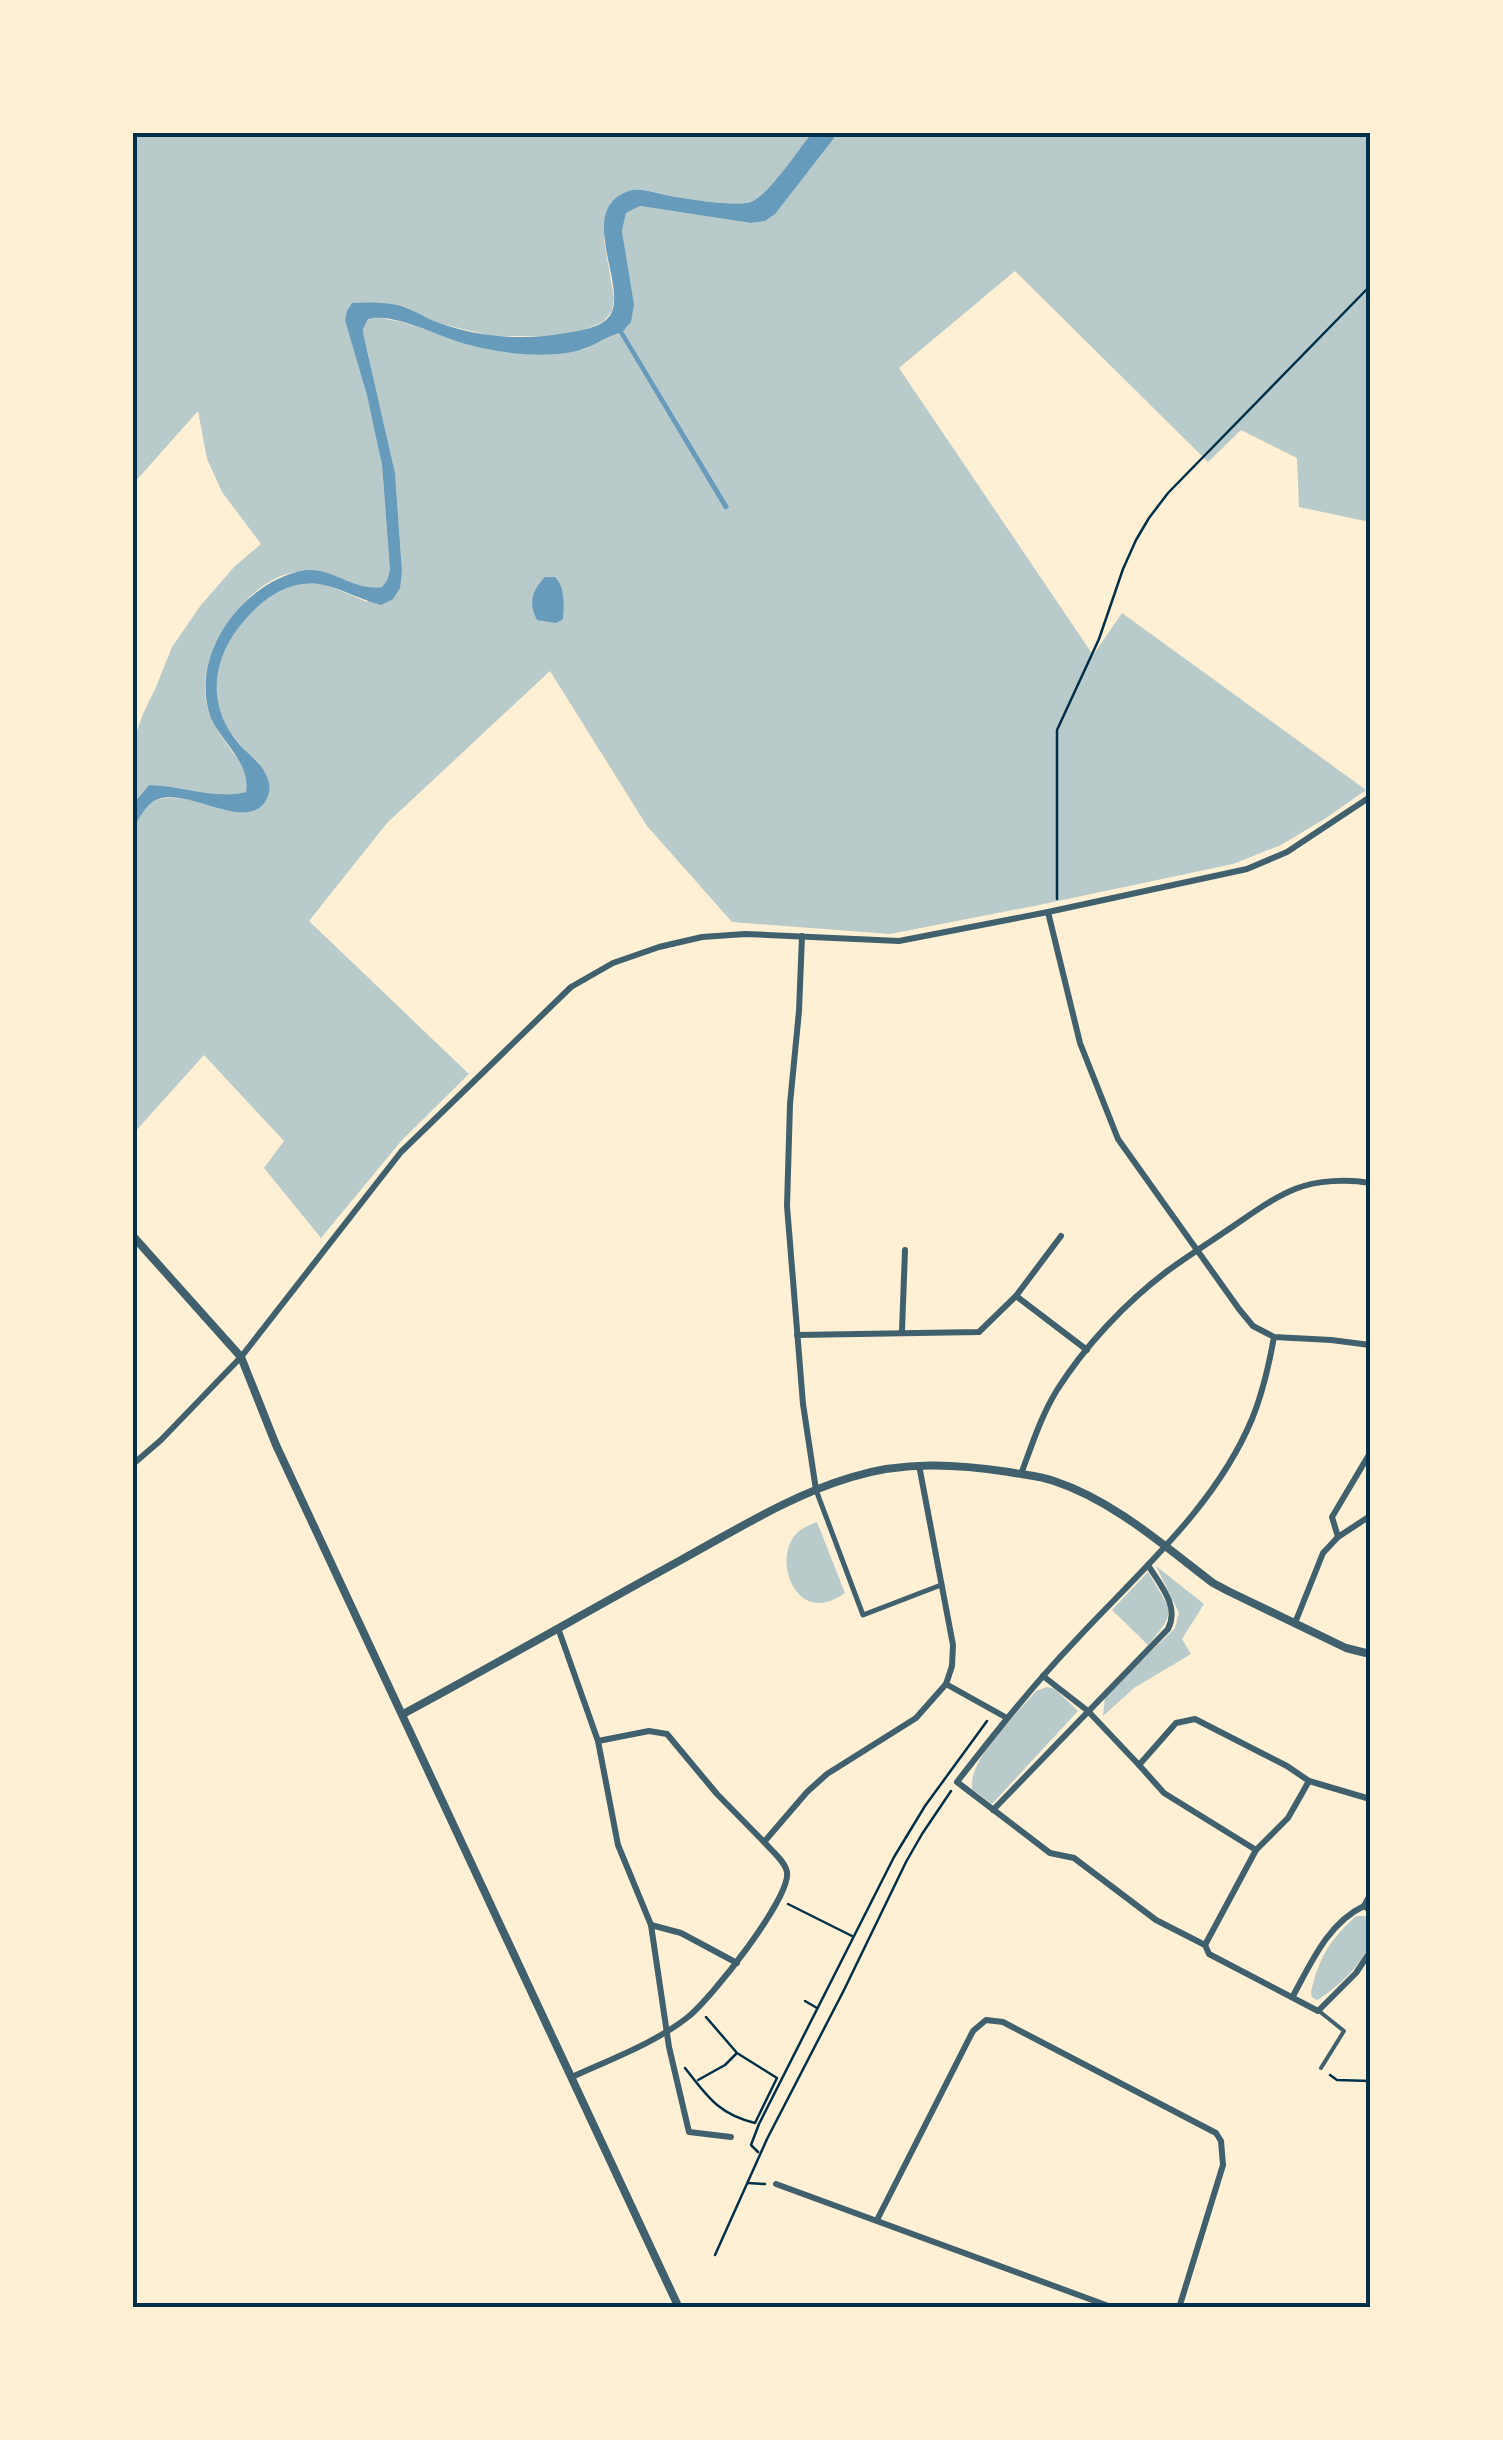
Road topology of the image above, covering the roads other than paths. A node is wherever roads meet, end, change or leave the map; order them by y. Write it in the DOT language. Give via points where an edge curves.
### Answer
graph roads {
  1 [pos="1370,797"];
  2 [pos="1052,911"];
  3 [pos="802,936"];
  4 [pos="1370,1183"];
  5 [pos="132,1235"];
  6 [pos="1061,1236"];
  7 [pos="906,1250"];
  8 [pos="1196,1252"];
  9 [pos="1016,1296"];
  10 [pos="902,1331"];
  11 [pos="797,1334"];
  12 [pos="1274,1337"];
  13 [pos="1370,1344"];
  14 [pos="1088,1350"];
  15 [pos="241,1357"];
  16 [pos="1370,1453"];
  17 [pos="132,1465"];
  18 [pos="920,1466"];
  19 [pos="1022,1474"];
  20 [pos="816,1490"];
  21 [pos="1370,1516"];
  22 [pos="1338,1537"];
  23 [pos="1165,1547"];
  24 [pos="1148,1565"];
  25 [pos="941,1585"];
  26 [pos="1294,1624"];
  27 [pos="558,1628"];
  28 [pos="1370,1654"];
  29 [pos="1043,1676"];
  30 [pos="946,1684"];
  31 [pos="1088,1711"];
  32 [pos="402,1714"];
  33 [pos="1007,1718"];
  34 [pos="598,1740"];
  35 [pos="1138,1764"];
  36 [pos="1309,1781"];
  37 [pos="1370,1799"];
  38 [pos="993,1810"];
  39 [pos="764,1842"];
  40 [pos="1256,1850"];
  41 [pos="1370,1895"];
  42 [pos="1367,1908"];
  43 [pos="651,1925"];
  44 [pos="1206,1945"];
  45 [pos="1370,1952"];
  46 [pos="736,1963"];
  47 [pos="1292,1996"];
  48 [pos="1318,2010"];
  49 [pos="666,2032"];
  50 [pos="1321,2068"];
  51 [pos="572,2078"];
  52 [pos="731,2137"];
  53 [pos="776,2184"];
  54 [pos="877,2220"];
  55 [pos="679,2308"];
  56 [pos="1114,2308"];
  57 [pos="1179,2308"];
  1 -- 2 [label="street" via="1287,852 1247,869"];
  2 -- 3 [label="street" via="899,941"];
  2 -- 8 [label="street" via="1080,1043 1118,1138"];
  3 -- 11 [label="street" via="787,1206"];
  3 -- 15 [label="street" via="702,937 613,962 571,987 401,1152"];
  4 -- 8 [label="street" via="1296,1188"];
  5 -- 15 [label="street"];
  6 -- 9 [label="street"];
  7 -- 10 [label="street"];
  8 -- 12 [label="street" via="1253,1326"];
  8 -- 14 [label="street" via="1129,1304"];
  9 -- 10 [label="street" via="980,1332"];
  9 -- 14 [label="street"];
  10 -- 11 [label="street"];
  11 -- 20 [label="street"];
  12 -- 13 [label="street"];
  12 -- 23 [label="street" via="1252,1420 1206,1496"];
  14 -- 19 [label="street" via="1039,1424"];
  15 -- 17 [label="street"];
  15 -- 32 [label="street"];
  16 -- 22 [label="street" via="1332,1517"];
  18 -- 19 [label="street"];
  18 -- 20 [label="street" via="854,1476"];
  18 -- 25 [label="street"];
  19 -- 23 [label="street" via="1078,1490"];
  20 -- 25 [label="street" via="864,1615"];
  20 -- 27 [label="street"];
  21 -- 22 [label="street"];
  22 -- 26 [label="street" via="1323,1554"];
  23 -- 24 [label="street"];
  23 -- 26 [label="street" via="1213,1582"];
  24 -- 29 [label="street"];
  24 -- 31 [label="street" via="1170,1604 1172,1622"];
  25 -- 30 [label="street" via="953,1646"];
  26 -- 28 [label="street"];
  27 -- 32 [label="street"];
  27 -- 34 [label="street"];
  29 -- 31 [label="street"];
  29 -- 33 [label="street"];
  30 -- 33 [label="street"];
  30 -- 39 [label="street" via="916,1718 827,1774"];
  31 -- 35 [label="street"];
  31 -- 38 [label="street"];
  32 -- 51 [label="street"];
  33 -- 38 [label="street" via="957,1782"];
  34 -- 39 [label="street" via="667,1734"];
  34 -- 43 [label="street" via="618,1845"];
  35 -- 36 [label="street" via="1176,1724 1195,1719"];
  35 -- 40 [label="street" via="1164,1792"];
  36 -- 37 [label="street"];
  36 -- 40 [label="street" via="1288,1818"];
  38 -- 44 [label="street" via="1050,1853 1074,1858 1156,1920"];
  39 -- 46 [label="street" via="787,1878"];
  40 -- 44 [label="street"];
  41 -- 42 [label="street"];
  42 -- 47 [label="street" via="1346,1915"];
  43 -- 46 [label="street"];
  43 -- 49 [label="street"];
  44 -- 47 [label="street" via="1208,1954"];
  45 -- 48 [label="street"];
  46 -- 49 [label="street" via="699,2007"];
  47 -- 48 [label="street"];
  48 -- 50 [label="lane" via="1344,2031"];
  49 -- 51 [label="street"];
  49 -- 52 [label="street" via="689,2132"];
  51 -- 55 [label="street"];
  53 -- 54 [label="street"];
  54 -- 56 [label="street"];
  54 -- 57 [label="street" via="973,2030 986,2020 1003,2022 1222,2141 1222,2165"];
}
